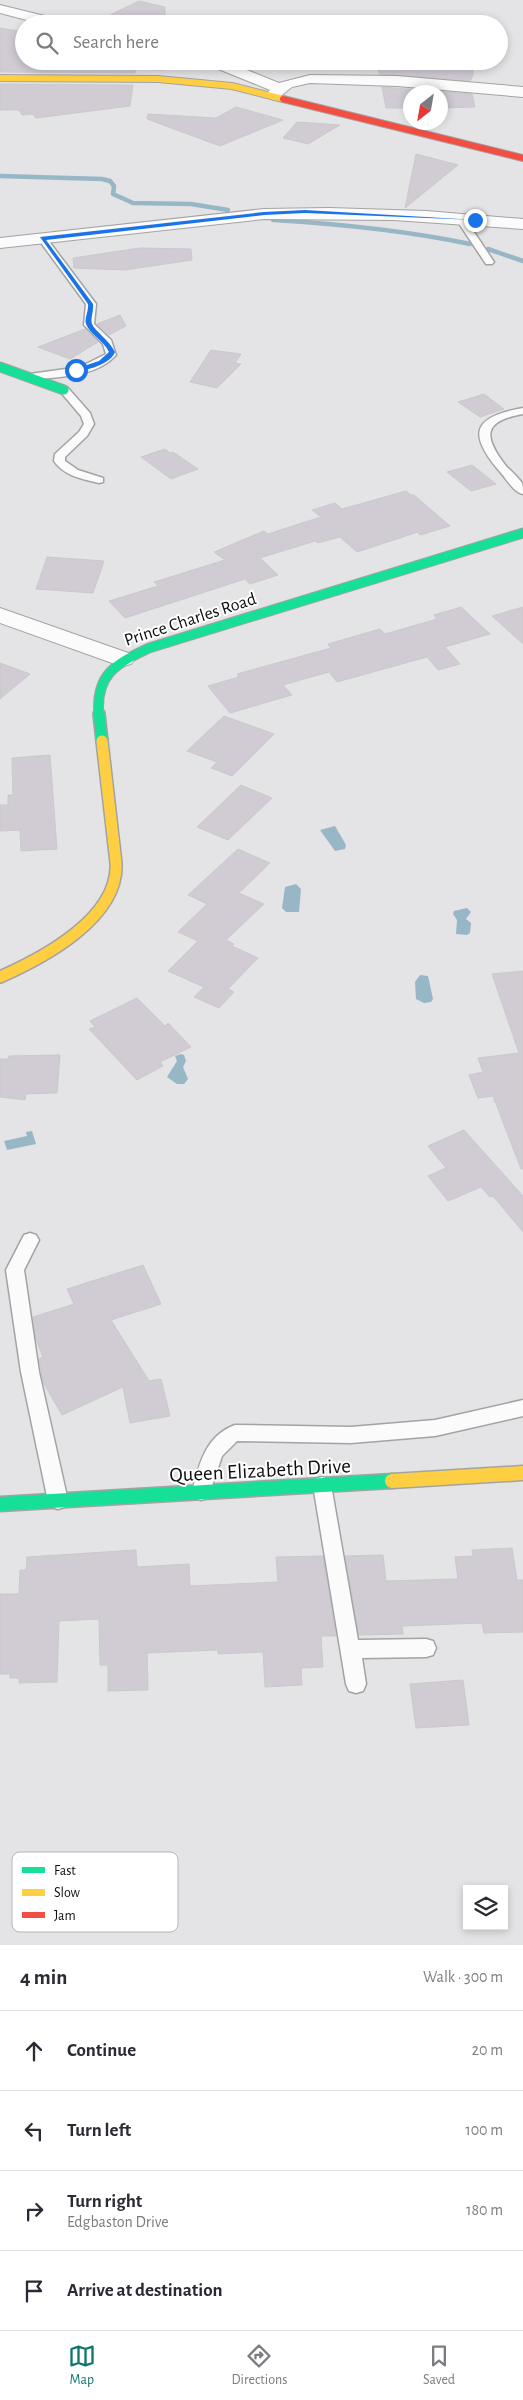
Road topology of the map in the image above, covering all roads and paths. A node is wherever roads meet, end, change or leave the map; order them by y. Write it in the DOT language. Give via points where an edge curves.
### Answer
graph roads {
  1 [pos="0,9"];
  2 [pos="24,15"];
  3 [pos="230,70"];
  4 [pos="0,78"];
  5 [pos="276,92"];
  6 [pos="523,92"];
  7 [pos="523,158"];
  8 [pos="461,219"];
  9 [pos="523,224"];
  10 [pos="42,238"];
  11 [pos="0,243"];
  12 [pos="489,262"];
  13 [pos="0,367"];
  14 [pos="27,377"];
  15 [pos="64,390"];
  16 [pos="523,411"];
  17 [pos="99,480"];
  18 [pos="523,491"];
  19 [pos="523,533"];
  20 [pos="0,615"];
  21 [pos="123,659"];
  22 [pos="0,977"];
  23 [pos="30,1240"];
  24 [pos="523,1408"];
  25 [pos="523,1473"];
  26 [pos="322,1485"];
  27 [pos="200,1492"];
  28 [pos="58,1501"];
  29 [pos="0,1504"];
  30 [pos="426,1648"];
  31 [pos="351,1649"];
  32 [pos="356,1684"];
  1 -- 2 [label="street"];
  3 -- 5 [label="street"];
  4 -- 5 [label="street" via="184,80"];
  5 -- 6 [label="street" via="300,80 335,79"];
  5 -- 7 [label="street"];
  8 -- 9 [label="street"];
  8 -- 10 [label="street" via="305,212"];
  8 -- 12 [label="lane"];
  10 -- 11 [label="street"];
  10 -- 14 [label="lane" via="90,304 89,325 107,342 112,352 101,362 76,370"];
  13 -- 14 [label="street"];
  14 -- 15 [label="street"];
  15 -- 17 [label="lane" via="89,424 58,460 61,466"];
  16 -- 18 [label="lane" via="503,415 490,422 484,430 488,450"];
  19 -- 21 [label="street, Prince Charles Road" via="149,648"];
  20 -- 21 [label="street"];
  21 -- 22 [label="street, Prince Charles Road" via="100,683 97,710 111,800 116,874 106,902 64,943"];
  23 -- 28 [label="lane" via="15,1270 30,1372"];
  24 -- 27 [label="lane" via="436,1428 360,1434 235,1433 220,1441 212,1454"];
  25 -- 26 [label="street, Queen Elizabeth Drive"];
  26 -- 27 [label="street, Queen Elizabeth Drive"];
  26 -- 31 [label="lane"];
  27 -- 28 [label="street, Queen Elizabeth Drive"];
  28 -- 29 [label="street, Queen Elizabeth Drive"];
  30 -- 31 [label="lane"];
  31 -- 32 [label="lane"];
}
